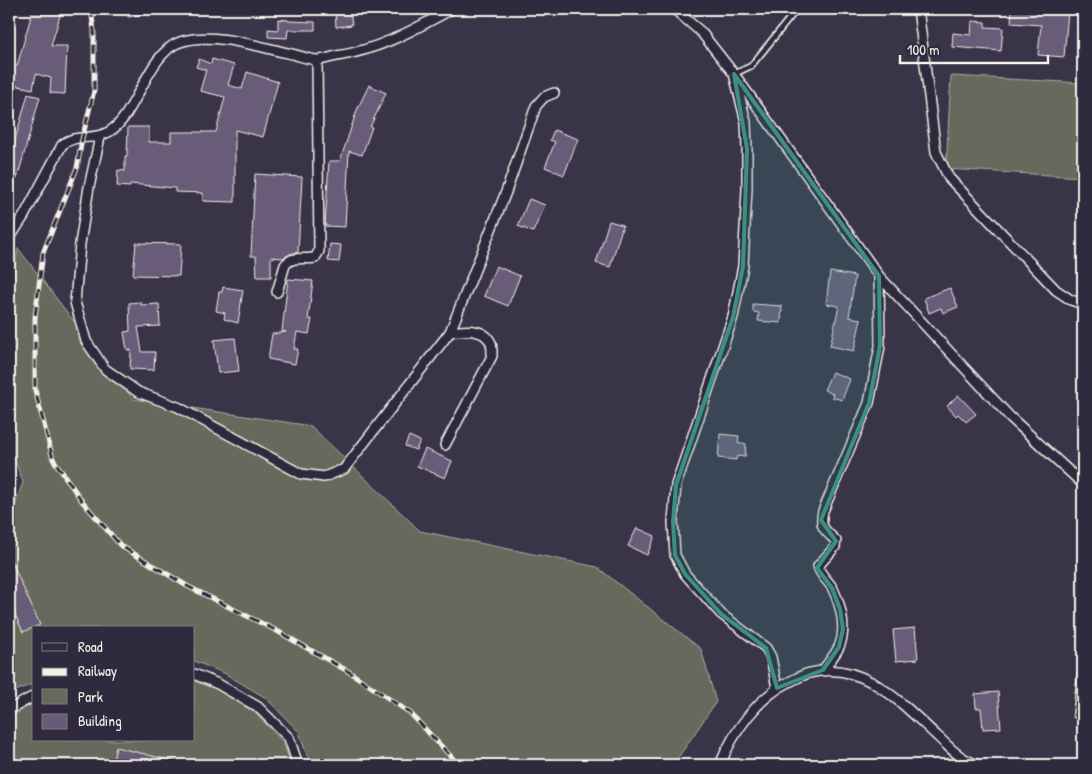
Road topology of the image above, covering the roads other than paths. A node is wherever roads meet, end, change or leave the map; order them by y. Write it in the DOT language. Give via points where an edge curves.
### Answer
graph roads {
  1 [pos="452,9"];
  2 [pos="674,9"];
  3 [pos="798,9"];
  4 [pos="918,9"];
  5 [pos="317,60"];
  6 [pos="734,74"];
  7 [pos="554,93"];
  8 [pos="100,137"];
  9 [pos="9,239"];
  10 [pos="879,276"];
  11 [pos="277,292"];
  12 [pos="1083,304"];
  13 [pos="450,332"];
  14 [pos="445,445"];
  15 [pos="9,483"];
  16 [pos="1083,484"];
  17 [pos="9,503"];
  18 [pos="823,670"];
  19 [pos="1083,673"];
  20 [pos="195,674"];
  21 [pos="777,688"];
  22 [pos="32,697"];
  23 [pos="9,710"];
  24 [pos="1078,714"];
  25 [pos="298,765"];
  26 [pos="720,765"];
  27 [pos="977,765"];
  1 -- 5 [label="street" via="397,39 354,54"];
  2 -- 6 [label="street" via="701,32"];
  3 -- 6 [label="lane" via="751,66"];
  4 -- 12 [label="street" via="936,152 949,178 1056,290"];
  5 -- 8 [label="street" via="234,41 203,38 178,42 153,67 122,120"];
  5 -- 11 [label="street" via="319,251 315,258 287,262"];
  6 -- 10 [label="street"];
  6 -- 21 [label="street" via="746,122 748,149 743,266 733,317 676,485 672,522 675,555 685,574 721,614 766,648"];
  7 -- 13 [label="street" via="544,97 536,106 506,192"];
  8 -- 9 [label="street" via="68,140 62,145"];
  8 -- 13 [label="street" via="80,244 75,302 86,341 105,369 138,392 178,407 301,474 324,477 344,469"];
  10 -- 16 [label="street" via="1010,417"];
  10 -- 18 [label="street" via="880,346 869,403 821,520 823,528 836,541 836,547 821,561 819,571 832,588 843,628 839,647"];
  13 -- 14 [label="street" via="482,333 491,343 492,356"];
  15 -- 17 [label="street"];
  18 -- 21 [label="street" via="808,673"];
  18 -- 27 [label="street" via="869,679 892,694 959,756"];
  19 -- 24 [label="street"];
  20 -- 25 [label="street" via="258,707 289,738"];
  21 -- 26 [label="street" via="760,702 728,746"];
  22 -- 23 [label="street"];
}
